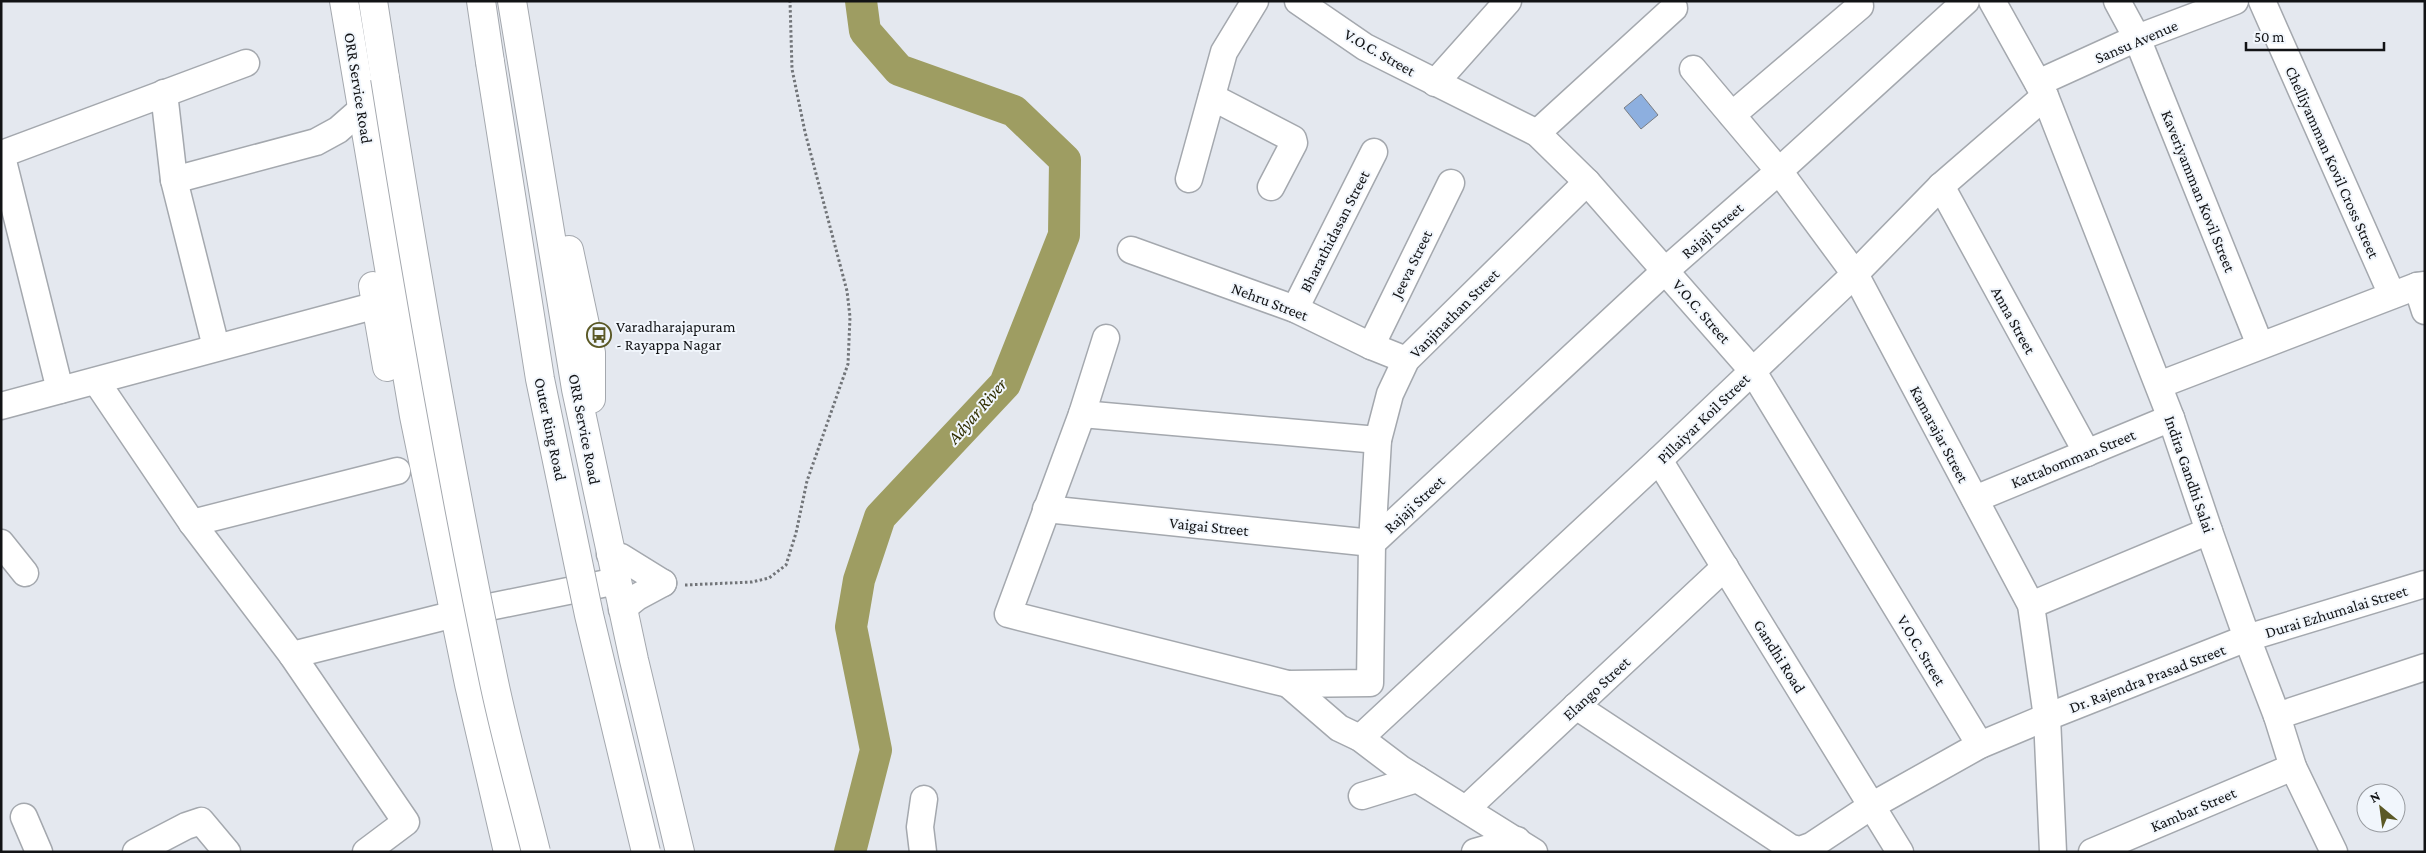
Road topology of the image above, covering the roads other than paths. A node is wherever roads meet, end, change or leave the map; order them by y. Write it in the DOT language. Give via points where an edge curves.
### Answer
graph roads {
  1 [pos="344,1"];
  2 [pos="373,1"];
  3 [pos="481,1"];
  4 [pos="512,1"];
  5 [pos="1255,1"];
  6 [pos="1298,1"];
  7 [pos="1508,1"];
  8 [pos="1966,1"];
  9 [pos="1992,1"];
  10 [pos="2117,1"];
  11 [pos="2235,1"];
  12 [pos="2262,1"];
  13 [pos="1860,6"];
  14 [pos="1674,8"];
  15 [pos="2137,38"];
  16 [pos="246,63"];
  17 [pos="1693,69"];
  18 [pos="1435,83"];
  19 [pos="2041,90"];
  20 [pos="164,93"];
  21 [pos="1212,97"];
  22 [pos="362,109"];
  23 [pos="1732,114"];
  24 [pos="1537,133"];
  25 [pos="1374,152"];
  26 [pos="1,153"];
  27 [pos="1779,171"];
  28 [pos="1189,179"];
  29 [pos="174,180"];
  30 [pos="1587,182"];
  31 [pos="1451,183"];
  32 [pos="1941,186"];
  33 [pos="1271,187"];
  34 [pos="378,202"];
  35 [pos="1131,250"];
  36 [pos="1666,270"];
  37 [pos="1855,274"];
  38 [pos="2421,285"];
  39 [pos="2392,295"];
  40 [pos="377,305"];
  41 [pos="1295,309"];
  42 [pos="2425,311"];
  43 [pos="1106,338"];
  44 [pos="2260,345"];
  45 [pos="1371,346"];
  46 [pos="216,347"];
  47 [pos="1406,360"];
  48 [pos="1752,370"];
  49 [pos="96,381"];
  50 [pos="2159,385"];
  51 [pos="60,390"];
  52 [pos="1,406"];
  53 [pos="1082,414"];
  54 [pos="2171,418"];
  55 [pos="1378,440"];
  56 [pos="2087,453"];
  57 [pos="1659,460"];
  58 [pos="397,471"];
  59 [pos="426,471"];
  60 [pos="1975,498"];
  61 [pos="1046,509"];
  62 [pos="192,523"];
  63 [pos="2209,531"];
  64 [pos="1,543"];
  65 [pos="1372,543"];
  66 [pos="610,554"];
  67 [pos="1725,567"];
  68 [pos="25,572"];
  69 [pos="616,581"];
  70 [pos="2425,584"];
  71 [pos="2031,606"];
  72 [pos="622,609"];
  73 [pos="455,614"];
  74 [pos="2247,638"];
  75 [pos="292,655"];
  76 [pos="2425,667"];
  77 [pos="1288,684"];
  78 [pos="1576,706"];
  79 [pos="2277,716"];
  80 [pos="2047,717"];
  81 [pos="1360,738"];
  82 [pos="1980,745"];
  83 [pos="2293,767"];
  84 [pos="1417,779"];
  85 [pos="1362,796"];
  86 [pos="924,799"];
  87 [pos="1873,805"];
  88 [pos="1466,808"];
  89 [pos="24,817"];
  90 [pos="1525,846"];
  91 [pos="39,852"];
  92 [pos="136,852"];
  93 [pos="227,852"];
  94 [pos="366,852"];
  95 [pos="508,852"];
  96 [pos="536,852"];
  97 [pos="646,852"];
  98 [pos="680,852"];
  99 [pos="922,852"];
  100 [pos="1475,852"];
  101 [pos="1900,852"];
  102 [pos="2053,852"];
  103 [pos="2092,852"];
  104 [pos="2334,852"];
  1 -- 22 [label="main road, ORR Service Road"];
  2 -- 96 [label="main road, bridge" via="419,288 469,556 494,684"];
  3 -- 97 [label="main road, Outer Ring Road, bridge" via="540,379 589,615"];
  4 -- 66 [label="main road, ORR Service Road" via="576,388"];
  5 -- 21 [label="street" via="1224,52"];
  6 -- 18 [label="street, V.O.C. Street" via="1365,47"];
  7 -- 18 [label="street"];
  8 -- 27 [label="street, Rajaji Street"];
  9 -- 19 [label="street, Indira Gandhi Salai"];
  10 -- 15 [label="street, Kaveriyamman Kovil Street"];
  11 -- 15 [label="street, Sansu Avenue"];
  12 -- 39 [label="street, Chelliyamman Kovil Cross Street"];
  13 -- 23 [label="street"];
  14 -- 24 [label="street"];
  15 -- 19 [label="street, Sansu Avenue"];
  15 -- 44 [label="street, Kaveriyamman Kovil Street"];
  16 -- 20 [label="street"];
  17 -- 23 [label="street, Kamarajar Street"];
  18 -- 24 [label="street, V.O.C. Street"];
  19 -- 32 [label="street, Pillaiyar Koil Street"];
  19 -- 50 [label="street, Indira Gandhi Salai"];
  20 -- 26 [label="street"];
  20 -- 29 [label="street"];
  21 -- 28 [label="street"];
  21 -- 33 [label="street" via="1293,139 1294,143"];
  22 -- 29 [label="street" via="338,130 316,142"];
  22 -- 34 [label="main road, ORR Service Road"];
  23 -- 27 [label="street, Kamarajar Street"];
  24 -- 30 [label="street, V.O.C. Street"];
  25 -- 41 [label="street, Bharathidasan Street"];
  26 -- 51 [label="street"];
  27 -- 36 [label="street, Rajaji Street"];
  27 -- 37 [label="street, Kamarajar Street"];
  29 -- 46 [label="street"];
  30 -- 36 [label="street, V.O.C. Street"];
  30 -- 47 [label="street, Vanjinathan Street"];
  31 -- 45 [label="street, Jeeva Street"];
  32 -- 37 [label="street, Pillaiyar Koil Street"];
  32 -- 56 [label="street, Anna Street"];
  34 -- 40 [label="main road" via="372,251"];
  34 -- 59 [label="main road, ORR Service Road"];
  35 -- 41 [label="street, Nehru Street"];
  36 -- 48 [label="street, V.O.C. Street"];
  36 -- 65 [label="street, Rajaji Street"];
  37 -- 48 [label="street, Pillaiyar Koil Street"];
  37 -- 60 [label="street, Kamarajar Street"];
  38 -- 39 [label="street"];
  38 -- 42 [label="street"];
  39 -- 44 [label="street"];
  40 -- 46 [label="street"];
  40 -- 59 [label="main road" via="387,366 400,409"];
  41 -- 45 [label="street, Nehru Street"];
  43 -- 53 [label="street"];
  44 -- 50 [label="street"];
  45 -- 47 [label="street, Nehru Street"];
  46 -- 49 [label="street"];
  47 -- 55 [label="street, Vanjinathan Street" via="1390,394"];
  48 -- 57 [label="street, Pillaiyar Koil Street"];
  48 -- 82 [label="street, V.O.C. Street"];
  49 -- 51 [label="street"];
  49 -- 62 [label="street"];
  50 -- 54 [label="street, Indira Gandhi Salai"];
  51 -- 52 [label="street"];
  53 -- 55 [label="street"];
  53 -- 61 [label="street"];
  54 -- 56 [label="street, Kattabomman Street"];
  54 -- 63 [label="street, Indira Gandhi Salai"];
  55 -- 65 [label="street, Vanjinathan Street"];
  56 -- 60 [label="street, Kattabomman Street"];
  57 -- 67 [label="street, Gandhi Road"];
  57 -- 81 [label="street, Pillaiyar Koil Street"];
  58 -- 62 [label="street"];
  59 -- 73 [label="main road, ORR Service Road"];
  60 -- 71 [label="street, Kamarajar Street"];
  61 -- 65 [label="street, Vaigai Street"];
  61 -- 77 [label="street" via="1008,614"];
  62 -- 75 [label="street"];
  63 -- 71 [label="street"];
  63 -- 74 [label="street, Indira Gandhi Salai"];
  64 -- 68 [label="street"];
  65 -- 77 [label="street, Vanjinathan Street" via="1370,683"];
  66 -- 69 [label="main road, ORR Service Road"];
  66 -- 72 [label="street" via="621,557 664,583"];
  67 -- 78 [label="street, Elango Street"];
  67 -- 87 [label="street, Gandhi Road"];
  69 -- 72 [label="main road, ORR Service Road"];
  69 -- 73 [label="street"];
  70 -- 74 [label="street, Durai Ezhumalai Street"];
  71 -- 80 [label="street, Kamarajar Street"];
  72 -- 98 [label="main road, ORR Service Road"];
  73 -- 75 [label="street"];
  73 -- 95 [label="main road, ORR Service Road"];
  74 -- 79 [label="street, Indira Gandhi Salai"];
  74 -- 80 [label="street, Dr. Rajendra Prasad Street"];
  75 -- 94 [label="street" via="406,822"];
  76 -- 79 [label="street"];
  77 -- 81 [label="street" via="1339,728"];
  78 -- 87 [label="street, Dr. Rajendra Prasad Street" via="1791,848 1800,850 1811,846"];
  78 -- 88 [label="street, Elango Street"];
  79 -- 83 [label="street, Indira Gandhi Salai"];
  80 -- 82 [label="street, Dr. Rajendra Prasad Street"];
  80 -- 102 [label="street, Kamarajar Street"];
  81 -- 84 [label="street"];
  82 -- 87 [label="street, Dr. Rajendra Prasad Street"];
  83 -- 103 [label="street, Kambar Street"];
  83 -- 104 [label="street, Indira Gandhi Salai"];
  84 -- 85 [label="street"];
  84 -- 88 [label="street"];
  86 -- 99 [label="street" via="920,827"];
  87 -- 101 [label="street, Gandhi Road"];
  88 -- 90 [label="street"];
  89 -- 91 [label="street"];
  90 -- 100 [label="street"];
  92 -- 93 [label="street" via="186,826 201,822"];
}
